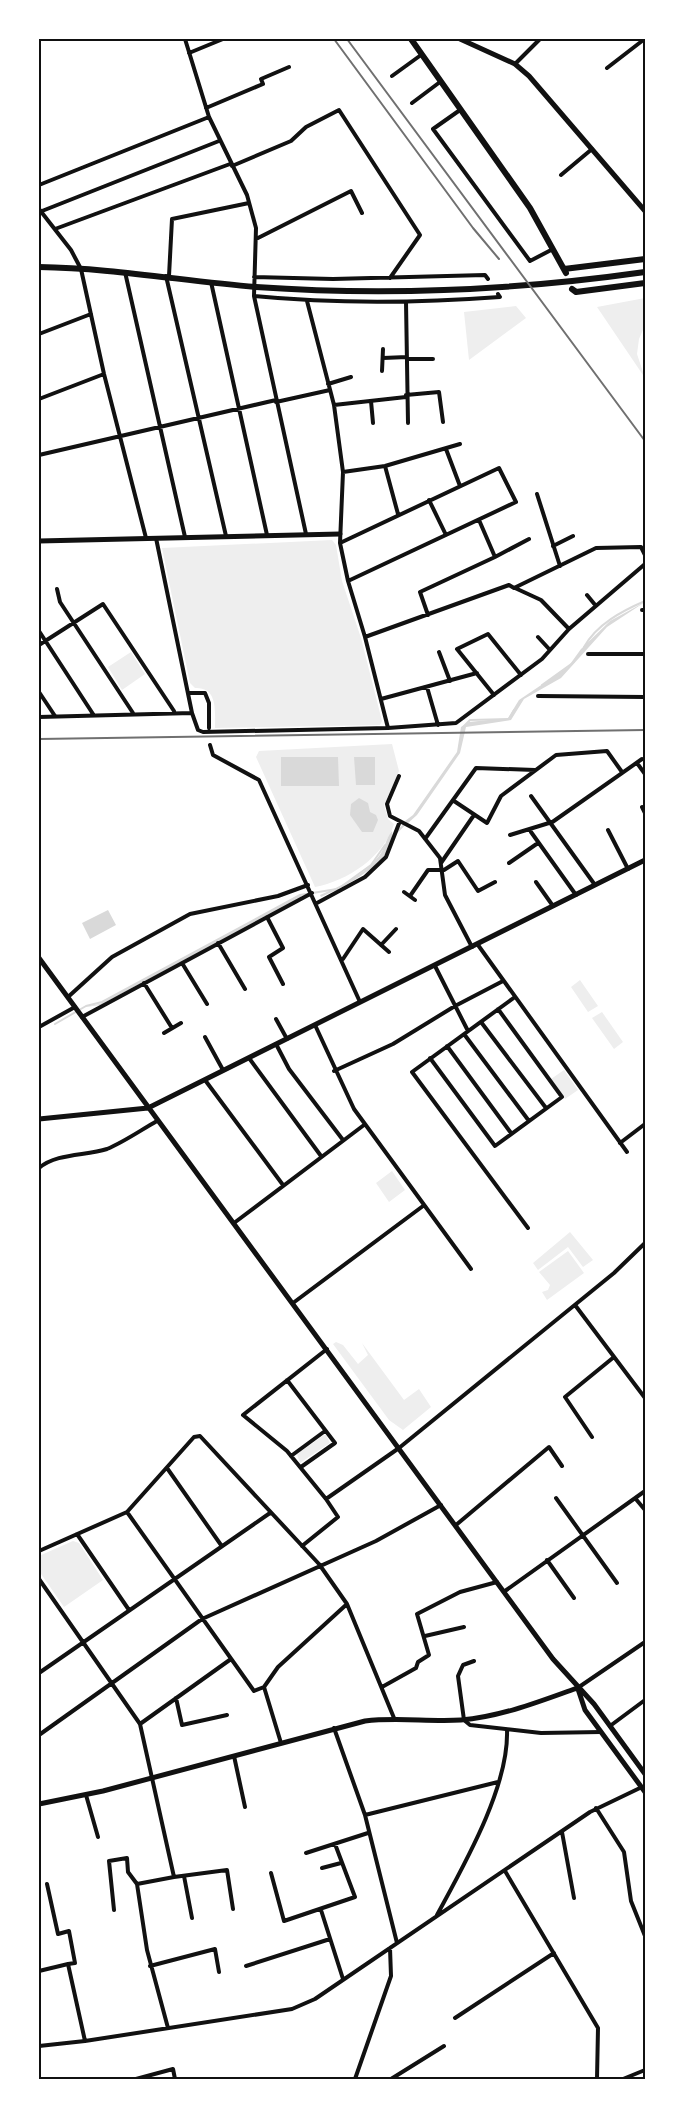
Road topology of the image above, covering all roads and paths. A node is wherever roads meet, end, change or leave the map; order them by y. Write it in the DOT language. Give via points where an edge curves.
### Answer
graph roads {
  1 [pos="184,39"];
  2 [pos="223,39"];
  3 [pos="411,39"];
  4 [pos="460,39"];
  5 [pos="540,39"];
  6 [pos="642,41"];
  7 [pos="189,53"];
  8 [pos="422,54"];
  9 [pos="515,64"];
  10 [pos="289,67"];
  11 [pos="607,68"];
  12 [pos="392,76"];
  13 [pos="441,82"];
  14 [pos="412,103"];
  15 [pos="206,108"];
  16 [pos="460,109"];
  17 [pos="209,117"];
  18 [pos="219,141"];
  19 [pos="592,149"];
  20 [pos="231,165"];
  21 [pos="561,175"];
  22 [pos="39,185"];
  23 [pos="249,203"];
  24 [pos="40,210"];
  25 [pos="645,211"];
  26 [pos="362,213"];
  27 [pos="55,229"];
  28 [pos="256,240"];
  29 [pos="553,248"];
  30 [pos="645,260"];
  31 [pos="39,267"];
  32 [pos="81,269"];
  33 [pos="125,272"];
  34 [pos="645,272"];
  35 [pos="168,276"];
  36 [pos="254,277"];
  37 [pos="390,278"];
  38 [pos="488,279"];
  39 [pos="211,282"];
  40 [pos="645,283"];
  41 [pos="254,286"];
  42 [pos="572,289"];
  43 [pos="498,294"];
  44 [pos="254,296"];
  45 [pos="307,301"];
  46 [pos="406,302"];
  47 [pos="91,314"];
  48 [pos="39,334"];
  49 [pos="383,349"];
  50 [pos="383,358"];
  51 [pos="407,358"];
  52 [pos="433,359"];
  53 [pos="382,371"];
  54 [pos="104,374"];
  55 [pos="351,377"];
  56 [pos="329,387"];
  57 [pos="406,396"];
  58 [pos="39,399"];
  59 [pos="276,401"];
  60 [pos="371,401"];
  61 [pos="334,405"];
  62 [pos="237,409"];
  63 [pos="198,418"];
  64 [pos="442,422"];
  65 [pos="373,423"];
  66 [pos="408,423"];
  67 [pos="158,427"];
  68 [pos="120,436"];
  69 [pos="460,444"];
  70 [pos="446,449"];
  71 [pos="39,455"];
  72 [pos="385,466"];
  73 [pos="343,472"];
  74 [pos="460,486"];
  75 [pos="537,494"];
  76 [pos="429,500"];
  77 [pos="398,514"];
  78 [pos="479,520"];
  79 [pos="306,534"];
  80 [pos="340,534"];
  81 [pos="267,535"];
  82 [pos="226,536"];
  83 [pos="446,536"];
  84 [pos="573,536"];
  85 [pos="184,537"];
  86 [pos="146,538"];
  87 [pos="156,538"];
  88 [pos="529,539"];
  89 [pos="39,541"];
  90 [pos="340,543"];
  91 [pos="553,546"];
  92 [pos="645,555"];
  93 [pos="495,556"];
  94 [pos="645,564"];
  95 [pos="560,566"];
  96 [pos="348,581"];
  97 [pos="514,588"];
  98 [pos="57,589"];
  99 [pos="586,595"];
  100 [pos="596,606"];
  101 [pos="428,615"];
  102 [pos="74,623"];
  103 [pos="569,629"];
  104 [pos="39,630"];
  105 [pos="365,637"];
  106 [pos="538,637"];
  107 [pos="46,641"];
  108 [pos="39,645"];
  109 [pos="550,650"];
  110 [pos="439,652"];
  111 [pos="588,654"];
  112 [pos="645,654"];
  113 [pos="477,673"];
  114 [pos="521,675"];
  115 [pos="450,681"];
  116 [pos="427,687"];
  117 [pos="39,692"];
  118 [pos="188,693"];
  119 [pos="494,695"];
  120 [pos="538,696"];
  121 [pos="645,697"];
  122 [pos="381,699"];
  123 [pos="174,712"];
  124 [pos="134,713"];
  125 [pos="192,713"];
  126 [pos="94,715"];
  127 [pos="55,716"];
  128 [pos="39,717"];
  129 [pos="438,725"];
  130 [pos="209,728"];
  131 [pos="388,728"];
  132 [pos="210,745"];
  133 [pos="642,759"];
  134 [pos="637,763"];
  135 [pos="535,770"];
  136 [pos="622,772"];
  137 [pos="645,774"];
  138 [pos="399,776"];
  139 [pos="531,796"];
  140 [pos="454,801"];
  141 [pos="642,807"];
  142 [pos="645,813"];
  143 [pos="474,815"];
  144 [pos="400,821"];
  145 [pos="550,823"];
  146 [pos="608,830"];
  147 [pos="531,832"];
  148 [pos="510,835"];
  149 [pos="425,839"];
  150 [pos="538,843"];
  151 [pos="645,860"];
  152 [pos="441,863"];
  153 [pos="509,863"];
  154 [pos="628,869"];
  155 [pos="444,870"];
  156 [pos="495,882"];
  157 [pos="536,882"];
  158 [pos="308,885"];
  159 [pos="596,886"];
  160 [pos="404,892"];
  161 [pos="312,893"];
  162 [pos="576,895"];
  163 [pos="410,896"];
  164 [pos="415,900"];
  165 [pos="317,903"];
  166 [pos="553,907"];
  167 [pos="267,917"];
  168 [pos="396,929"];
  169 [pos="218,943"];
  170 [pos="381,945"];
  171 [pos="475,946"];
  172 [pos="389,952"];
  173 [pos="39,958"];
  174 [pos="342,960"];
  175 [pos="182,963"];
  176 [pos="435,966"];
  177 [pos="503,981"];
  178 [pos="144,983"];
  179 [pos="283,984"];
  180 [pos="244,989"];
  181 [pos="68,997"];
  182 [pos="515,997"];
  183 [pos="360,1002"];
  184 [pos="207,1004"];
  185 [pos="455,1006"];
  186 [pos="75,1007"];
  187 [pos="498,1009"];
  188 [pos="82,1017"];
  189 [pos="276,1019"];
  190 [pos="481,1022"];
  191 [pos="181,1023"];
  192 [pos="315,1025"];
  193 [pos="39,1028"];
  194 [pos="172,1028"];
  195 [pos="164,1033"];
  196 [pos="466,1033"];
  197 [pos="205,1036"];
  198 [pos="286,1039"];
  199 [pos="276,1044"];
  200 [pos="447,1046"];
  201 [pos="249,1058"];
  202 [pos="430,1058"];
  203 [pos="223,1071"];
  204 [pos="334,1071"];
  205 [pos="205,1080"];
  206 [pos="148,1108"];
  207 [pos="546,1108"];
  208 [pos="39,1119"];
  209 [pos="158,1121"];
  210 [pos="529,1121"];
  211 [pos="645,1124"];
  212 [pos="364,1125"];
  213 [pos="511,1133"];
  214 [pos="343,1140"];
  215 [pos="620,1143"];
  216 [pos="627,1152"];
  217 [pos="321,1156"];
  218 [pos="39,1168"];
  219 [pos="283,1185"];
  220 [pos="423,1206"];
  221 [pos="234,1224"];
  222 [pos="528,1228"];
  223 [pos="645,1243"];
  224 [pos="471,1269"];
  225 [pos="293,1303"];
  226 [pos="576,1305"];
  227 [pos="327,1350"];
  228 [pos="614,1357"];
  229 [pos="287,1380"];
  230 [pos="645,1398"];
  231 [pos="325,1431"];
  232 [pos="592,1437"];
  233 [pos="399,1448"];
  234 [pos="291,1455"];
  235 [pos="562,1466"];
  236 [pos="301,1467"];
  237 [pos="167,1468"];
  238 [pos="645,1491"];
  239 [pos="556,1498"];
  240 [pos="635,1498"];
  241 [pos="326,1499"];
  242 [pos="441,1505"];
  243 [pos="645,1510"];
  244 [pos="127,1512"];
  245 [pos="270,1513"];
  246 [pos="456,1525"];
  247 [pos="77,1534"];
  248 [pos="582,1535"];
  249 [pos="221,1545"];
  250 [pos="302,1546"];
  251 [pos="39,1551"];
  252 [pos="547,1560"];
  253 [pos="319,1564"];
  254 [pos="39,1578"];
  255 [pos="175,1579"];
  256 [pos="498,1581"];
  257 [pos="617,1583"];
  258 [pos="505,1590"];
  259 [pos="574,1598"];
  260 [pos="347,1604"];
  261 [pos="129,1610"];
  262 [pos="202,1619"];
  263 [pos="464,1627"];
  264 [pos="425,1636"];
  265 [pos="83,1642"];
  266 [pos="645,1642"];
  267 [pos="231,1659"];
  268 [pos="474,1661"];
  269 [pos="39,1673"];
  270 [pos="112,1683"];
  271 [pos="264,1687"];
  272 [pos="382,1687"];
  273 [pos="577,1688"];
  274 [pos="176,1698"];
  275 [pos="645,1700"];
  276 [pos="227,1715"];
  277 [pos="394,1718"];
  278 [pos="464,1720"];
  279 [pos="140,1724"];
  280 [pos="610,1726"];
  281 [pos="334,1728"];
  282 [pos="507,1730"];
  283 [pos="601,1732"];
  284 [pos="39,1735"];
  285 [pos="281,1743"];
  286 [pos="234,1756"];
  287 [pos="645,1774"];
  288 [pos="154,1778"];
  289 [pos="498,1781"];
  290 [pos="643,1790"];
  291 [pos="86,1795"];
  292 [pos="39,1804"];
  293 [pos="245,1807"];
  294 [pos="596,1808"];
  295 [pos="365,1815"];
  296 [pos="562,1832"];
  297 [pos="368,1833"];
  298 [pos="98,1837"];
  299 [pos="335,1844"];
  300 [pos="306,1853"];
  301 [pos="341,1863"];
  302 [pos="322,1868"];
  303 [pos="505,1871"];
  304 [pos="271,1873"];
  305 [pos="184,1876"];
  306 [pos="174,1878"];
  307 [pos="47,1884"];
  308 [pos="137,1884"];
  309 [pos="574,1898"];
  310 [pos="233,1909"];
  311 [pos="114,1910"];
  312 [pos="321,1910"];
  313 [pos="192,1918"];
  314 [pos="436,1918"];
  315 [pos="645,1936"];
  316 [pos="330,1939"];
  317 [pos="397,1943"];
  318 [pos="390,1947"];
  319 [pos="554,1953"];
  320 [pos="68,1964"];
  321 [pos="150,1966"];
  322 [pos="246,1966"];
  323 [pos="39,1971"];
  324 [pos="219,1972"];
  325 [pos="343,1979"];
  326 [pos="455,2018"];
  327 [pos="168,2028"];
  328 [pos="85,2041"];
  329 [pos="39,2046"];
  330 [pos="444,2046"];
  331 [pos="645,2070"];
  332 [pos="357,2078"];
  333 [pos="136,2079"];
  334 [pos="175,2079"];
  335 [pos="391,2079"];
  336 [pos="597,2079"];
  337 [pos="623,2079"];
  1 -- 7 [label="street"];
  2 -- 7 [label="street"];
  3 -- 8 [label="main road"];
  4 -- 9 [label="street"];
  5 -- 9 [label="street"];
  6 -- 11 [label="street"];
  7 -- 15 [label="street"];
  8 -- 12 [label="street"];
  8 -- 13 [label="main road"];
  9 -- 19 [label="street"];
  10 -- 15 [label="street" via="261,79 263,84"];
  13 -- 14 [label="street"];
  13 -- 16 [label="main road"];
  15 -- 17 [label="street"];
  16 -- 29 [label="main road" via="530,208"];
  16 -- 29 [label="street" via="433,129 530,261"];
  17 -- 18 [label="street"];
  17 -- 22 [label="street"];
  18 -- 20 [label="street"];
  18 -- 24 [label="street"];
  19 -- 21 [label="street"];
  19 -- 25 [label="street"];
  20 -- 23 [label="street"];
  20 -- 27 [label="street"];
  20 -- 37 [label="street" via="291,141 306,127 339,110 420,235"];
  23 -- 28 [label="street"];
  23 -- 35 [label="street" via="172,219"];
  24 -- 27 [label="street"];
  26 -- 28 [label="street" via="351,191"];
  27 -- 32 [label="street"];
  28 -- 36 [label="street"];
  29 -- 30 [label="main road" via="565,271"];
  31 -- 32 [label="main road"];
  32 -- 33 [label="main road"];
  32 -- 47 [label="street"];
  33 -- 35 [label="main road"];
  33 -- 67 [label="street"];
  34 -- 41 [label="main road" via="510,286 366,290"];
  35 -- 39 [label="main road"];
  35 -- 63 [label="street"];
  36 -- 37 [label="street"];
  36 -- 41 [label="street"];
  37 -- 38 [label="street" via="485,275"];
  39 -- 41 [label="main road"];
  39 -- 62 [label="street"];
  40 -- 42 [label="main road" via="576,292"];
  41 -- 44 [label="street"];
  43 -- 46 [label="street" via="500,297"];
  44 -- 45 [label="street"];
  44 -- 59 [label="street"];
  45 -- 46 [label="street"];
  45 -- 56 [label="street"];
  46 -- 51 [label="street"];
  47 -- 48 [label="street"];
  47 -- 54 [label="street"];
  49 -- 50 [label="street"];
  50 -- 51 [label="street"];
  50 -- 53 [label="street"];
  51 -- 52 [label="street"];
  51 -- 57 [label="street"];
  54 -- 58 [label="street"];
  54 -- 68 [label="street"];
  55 -- 56 [label="street"];
  56 -- 59 [label="street"];
  56 -- 61 [label="street"];
  57 -- 60 [label="street"];
  57 -- 64 [label="street" via="440,392"];
  57 -- 66 [label="street"];
  59 -- 62 [label="street"];
  59 -- 79 [label="street"];
  60 -- 61 [label="street"];
  60 -- 65 [label="street"];
  61 -- 73 [label="street"];
  62 -- 63 [label="street"];
  62 -- 81 [label="street"];
  63 -- 67 [label="street"];
  63 -- 82 [label="street"];
  67 -- 68 [label="street"];
  67 -- 85 [label="street"];
  68 -- 71 [label="street"];
  68 -- 86 [label="street"];
  69 -- 70 [label="street"];
  70 -- 72 [label="street"];
  70 -- 74 [label="street"];
  72 -- 73 [label="street"];
  72 -- 77 [label="street"];
  73 -- 80 [label="street"];
  74 -- 76 [label="street"];
  74 -- 78 [label="street" via="499,468 516,502"];
  75 -- 91 [label="street"];
  76 -- 77 [label="street"];
  76 -- 83 [label="street"];
  77 -- 90 [label="street"];
  78 -- 83 [label="street"];
  78 -- 93 [label="street"];
  79 -- 80 [label="street"];
  79 -- 81 [label="street"];
  80 -- 90 [label="street"];
  81 -- 82 [label="street"];
  82 -- 85 [label="street"];
  83 -- 96 [label="street"];
  84 -- 91 [label="street"];
  85 -- 87 [label="street"];
  86 -- 87 [label="street"];
  86 -- 89 [label="street"];
  87 -- 118 [label="street"];
  88 -- 93 [label="street"];
  90 -- 96 [label="street"];
  91 -- 95 [label="street"];
  92 -- 95 [label="street" via="641,547 596,548"];
  93 -- 101 [label="street" via="420,592"];
  94 -- 100 [label="street"];
  95 -- 97 [label="street"];
  96 -- 105 [label="street"];
  97 -- 101 [label="street" via="509,585"];
  97 -- 103 [label="street" via="541,600"];
  98 -- 102 [label="street" via="60,602"];
  99 -- 100 [label="street"];
  100 -- 103 [label="street"];
  101 -- 105 [label="street"];
  102 -- 107 [label="street"];
  102 -- 123 [label="street" via="103,604"];
  102 -- 124 [label="street"];
  103 -- 109 [label="street"];
  104 -- 107 [label="street"];
  105 -- 122 [label="street"];
  106 -- 109 [label="street"];
  107 -- 108 [label="street"];
  107 -- 126 [label="street"];
  109 -- 114 [label="street"];
  110 -- 115 [label="street"];
  111 -- 112 [label="street"];
  113 -- 114 [label="street" via="457,649 488,634"];
  113 -- 115 [label="street"];
  113 -- 119 [label="street"];
  114 -- 119 [label="street"];
  115 -- 116 [label="street"];
  116 -- 122 [label="street"];
  116 -- 129 [label="street"];
  117 -- 127 [label="street"];
  118 -- 125 [label="street"];
  118 -- 130 [label="street" via="205,693"];
  119 -- 129 [label="street" via="456,723"];
  120 -- 121 [label="street"];
  122 -- 131 [label="street"];
  123 -- 124 [label="street"];
  123 -- 125 [label="street"];
  124 -- 126 [label="street"];
  125 -- 131 [label="street" via="198,730 203,732"];
  126 -- 127 [label="street"];
  127 -- 128 [label="street"];
  129 -- 131 [label="street"];
  132 -- 158 [label="street" via="213,755 259,780"];
  133 -- 134 [label="street"];
  134 -- 136 [label="street"];
  134 -- 137 [label="street"];
  135 -- 136 [label="street" via="556,754 607,751"];
  135 -- 140 [label="street" via="477,768"];
  135 -- 143 [label="street" via="501,796 487,823"];
  136 -- 145 [label="street"];
  138 -- 144 [label="street" via="387,804 390,816"];
  139 -- 145 [label="street"];
  140 -- 143 [label="street"];
  140 -- 149 [label="street"];
  141 -- 142 [label="street"];
  143 -- 152 [label="street"];
  144 -- 149 [label="street"];
  144 -- 165 [label="street" via="386,857 365,878"];
  145 -- 148 [label="street"];
  145 -- 159 [label="street"];
  146 -- 154 [label="street"];
  147 -- 150 [label="street"];
  149 -- 152 [label="street"];
  150 -- 153 [label="street"];
  150 -- 162 [label="street"];
  151 -- 154 [label="street"];
  152 -- 155 [label="street"];
  154 -- 159 [label="street"];
  155 -- 156 [label="street" via="458,861 478,891"];
  155 -- 163 [label="street" via="428,870"];
  155 -- 171 [label="street" via="445,895"];
  157 -- 166 [label="street"];
  158 -- 161 [label="street"];
  158 -- 181 [label="street" via="278,896 190,914 112,957"];
  159 -- 162 [label="street"];
  160 -- 163 [label="street"];
  161 -- 165 [label="street"];
  161 -- 167 [label="street"];
  162 -- 166 [label="street"];
  163 -- 164 [label="street"];
  165 -- 174 [label="street"];
  166 -- 171 [label="street"];
  167 -- 169 [label="street"];
  167 -- 179 [label="street" via="283,948 269,957"];
  168 -- 170 [label="street"];
  169 -- 175 [label="street"];
  169 -- 180 [label="street"];
  170 -- 172 [label="street"];
  170 -- 174 [label="street" via="363,929"];
  171 -- 176 [label="street"];
  171 -- 177 [label="street"];
  173 -- 181 [label="street"];
  174 -- 183 [label="street"];
  175 -- 178 [label="street"];
  175 -- 184 [label="street"];
  176 -- 183 [label="street"];
  176 -- 185 [label="street"];
  177 -- 182 [label="street"];
  177 -- 185 [label="street"];
  178 -- 188 [label="street"];
  178 -- 194 [label="street"];
  181 -- 186 [label="street"];
  182 -- 187 [label="street"];
  182 -- 215 [label="street"];
  183 -- 192 [label="street"];
  185 -- 196 [label="street"];
  185 -- 204 [label="street" via="393,1044"];
  186 -- 188 [label="street"];
  186 -- 193 [label="street"];
  187 -- 190 [label="street"];
  187 -- 207 [label="street" via="562,1097"];
  188 -- 206 [label="street"];
  189 -- 198 [label="street"];
  190 -- 196 [label="street"];
  190 -- 207 [label="street"];
  191 -- 194 [label="street"];
  192 -- 198 [label="street"];
  192 -- 204 [label="street"];
  194 -- 195 [label="street"];
  196 -- 200 [label="street"];
  196 -- 210 [label="street"];
  197 -- 203 [label="street"];
  198 -- 199 [label="street"];
  199 -- 201 [label="street"];
  199 -- 214 [label="street" via="289,1069"];
  200 -- 202 [label="street"];
  200 -- 213 [label="street"];
  201 -- 203 [label="street"];
  201 -- 217 [label="street"];
  202 -- 213 [label="street" via="495,1146"];
  202 -- 222 [label="street" via="412,1072"];
  203 -- 205 [label="street"];
  204 -- 212 [label="street"];
  205 -- 206 [label="street"];
  205 -- 219 [label="street"];
  206 -- 208 [label="street"];
  206 -- 209 [label="street"];
  207 -- 210 [label="street"];
  209 -- 218 [label="street" via="110,1148 56,1159"];
  209 -- 221 [label="street"];
  210 -- 213 [label="street"];
  211 -- 215 [label="street"];
  212 -- 214 [label="street"];
  212 -- 220 [label="street"];
  214 -- 217 [label="street"];
  215 -- 216 [label="street"];
  217 -- 219 [label="street"];
  219 -- 221 [label="street"];
  220 -- 224 [label="street"];
  220 -- 225 [label="street"];
  221 -- 225 [label="street"];
  223 -- 226 [label="street"];
  225 -- 227 [label="street"];
  226 -- 228 [label="street"];
  226 -- 233 [label="street"];
  227 -- 229 [label="street"];
  227 -- 233 [label="street"];
  228 -- 230 [label="street"];
  228 -- 232 [label="street" via="565,1397"];
  229 -- 231 [label="street"];
  229 -- 234 [label="street" via="243,1415"];
  231 -- 234 [label="street"];
  231 -- 236 [label="street" via="334,1443"];
  233 -- 241 [label="street"];
  233 -- 242 [label="street"];
  234 -- 236 [label="street"];
  235 -- 246 [label="street" via="549,1447"];
  236 -- 241 [label="street"];
  237 -- 244 [label="street"];
  237 -- 245 [label="street" via="194,1437 200,1436"];
  237 -- 249 [label="street"];
  238 -- 240 [label="street"];
  239 -- 248 [label="street"];
  240 -- 243 [label="street"];
  240 -- 248 [label="street"];
  241 -- 250 [label="street" via="338,1517"];
  242 -- 246 [label="street"];
  242 -- 253 [label="street" via="376,1541"];
  244 -- 247 [label="street"];
  244 -- 255 [label="street"];
  245 -- 249 [label="street"];
  245 -- 250 [label="street"];
  246 -- 256 [label="street"];
  247 -- 251 [label="street"];
  247 -- 261 [label="street"];
  248 -- 252 [label="street"];
  248 -- 257 [label="street"];
  249 -- 255 [label="street"];
  250 -- 253 [label="street"];
  252 -- 258 [label="street"];
  252 -- 259 [label="street"];
  253 -- 260 [label="street"];
  253 -- 262 [label="street"];
  254 -- 265 [label="street"];
  255 -- 261 [label="street"];
  255 -- 262 [label="street"];
  256 -- 258 [label="street"];
  256 -- 264 [label="street" via="460,1592 417,1614"];
  258 -- 273 [label="street"];
  260 -- 271 [label="street" via="278,1667"];
  260 -- 272 [label="street"];
  261 -- 265 [label="street"];
  262 -- 267 [label="street"];
  262 -- 270 [label="street"];
  263 -- 264 [label="street"];
  264 -- 272 [label="street" via="429,1655 416,1668"];
  265 -- 269 [label="street"];
  265 -- 270 [label="street"];
  266 -- 273 [label="street"];
  267 -- 271 [label="street" via="254,1691"];
  267 -- 274 [label="street"];
  268 -- 278 [label="street" via="463,1665 458,1676"];
  270 -- 279 [label="street"];
  270 -- 284 [label="street"];
  271 -- 285 [label="street"];
  272 -- 277 [label="street"];
  273 -- 278 [label="street"];
  273 -- 280 [label="street"];
  273 -- 283 [label="street" via="585,1710"];
  274 -- 276 [label="street" via="182,1725"];
  274 -- 279 [label="street"];
  275 -- 280 [label="street"];
  277 -- 278 [label="street"];
  277 -- 281 [label="street"];
  278 -- 282 [label="street" via="470,1725"];
  279 -- 288 [label="street"];
  280 -- 287 [label="street"];
  281 -- 285 [label="street"];
  281 -- 295 [label="street"];
  282 -- 283 [label="street" via="573,1735"];
  282 -- 289 [label="street" via="508,1751"];
  283 -- 290 [label="street"];
  285 -- 286 [label="street"];
  286 -- 288 [label="street"];
  286 -- 293 [label="street"];
  288 -- 291 [label="street"];
  288 -- 306 [label="street"];
  289 -- 295 [label="street"];
  289 -- 314 [label="street" via="472,1850"];
  290 -- 294 [label="street"];
  291 -- 292 [label="street"];
  291 -- 298 [label="street"];
  294 -- 296 [label="street"];
  294 -- 315 [label="street" via="624,1852 631,1901"];
  295 -- 297 [label="street"];
  296 -- 303 [label="street"];
  296 -- 309 [label="street"];
  297 -- 299 [label="street"];
  297 -- 317 [label="street"];
  299 -- 300 [label="street"];
  299 -- 301 [label="street"];
  301 -- 302 [label="street"];
  301 -- 312 [label="street" via="355,1897"];
  303 -- 314 [label="street"];
  303 -- 319 [label="street"];
  304 -- 312 [label="street" via="284,1921"];
  305 -- 306 [label="street"];
  305 -- 310 [label="street" via="227,1870"];
  305 -- 313 [label="street"];
  306 -- 308 [label="street"];
  307 -- 320 [label="street" via="58,1934 69,1931 75,1963"];
  308 -- 311 [label="street" via="128,1872 127,1858 109,1861"];
  308 -- 321 [label="street"];
  312 -- 316 [label="street"];
  314 -- 317 [label="street"];
  316 -- 322 [label="street"];
  316 -- 325 [label="street"];
  317 -- 318 [label="street"];
  318 -- 325 [label="street"];
  318 -- 332 [label="street" via="391,1976"];
  319 -- 326 [label="street"];
  319 -- 336 [label="street" via="598,2028"];
  320 -- 323 [label="street"];
  320 -- 328 [label="street"];
  321 -- 324 [label="street" via="214,1949"];
  321 -- 327 [label="street"];
  325 -- 327 [label="street" via="315,1999 292,2008"];
  327 -- 328 [label="street"];
  328 -- 329 [label="street"];
  330 -- 335 [label="street"];
  331 -- 337 [label="street"];
  333 -- 334 [label="street" via="173,2069"];
}
